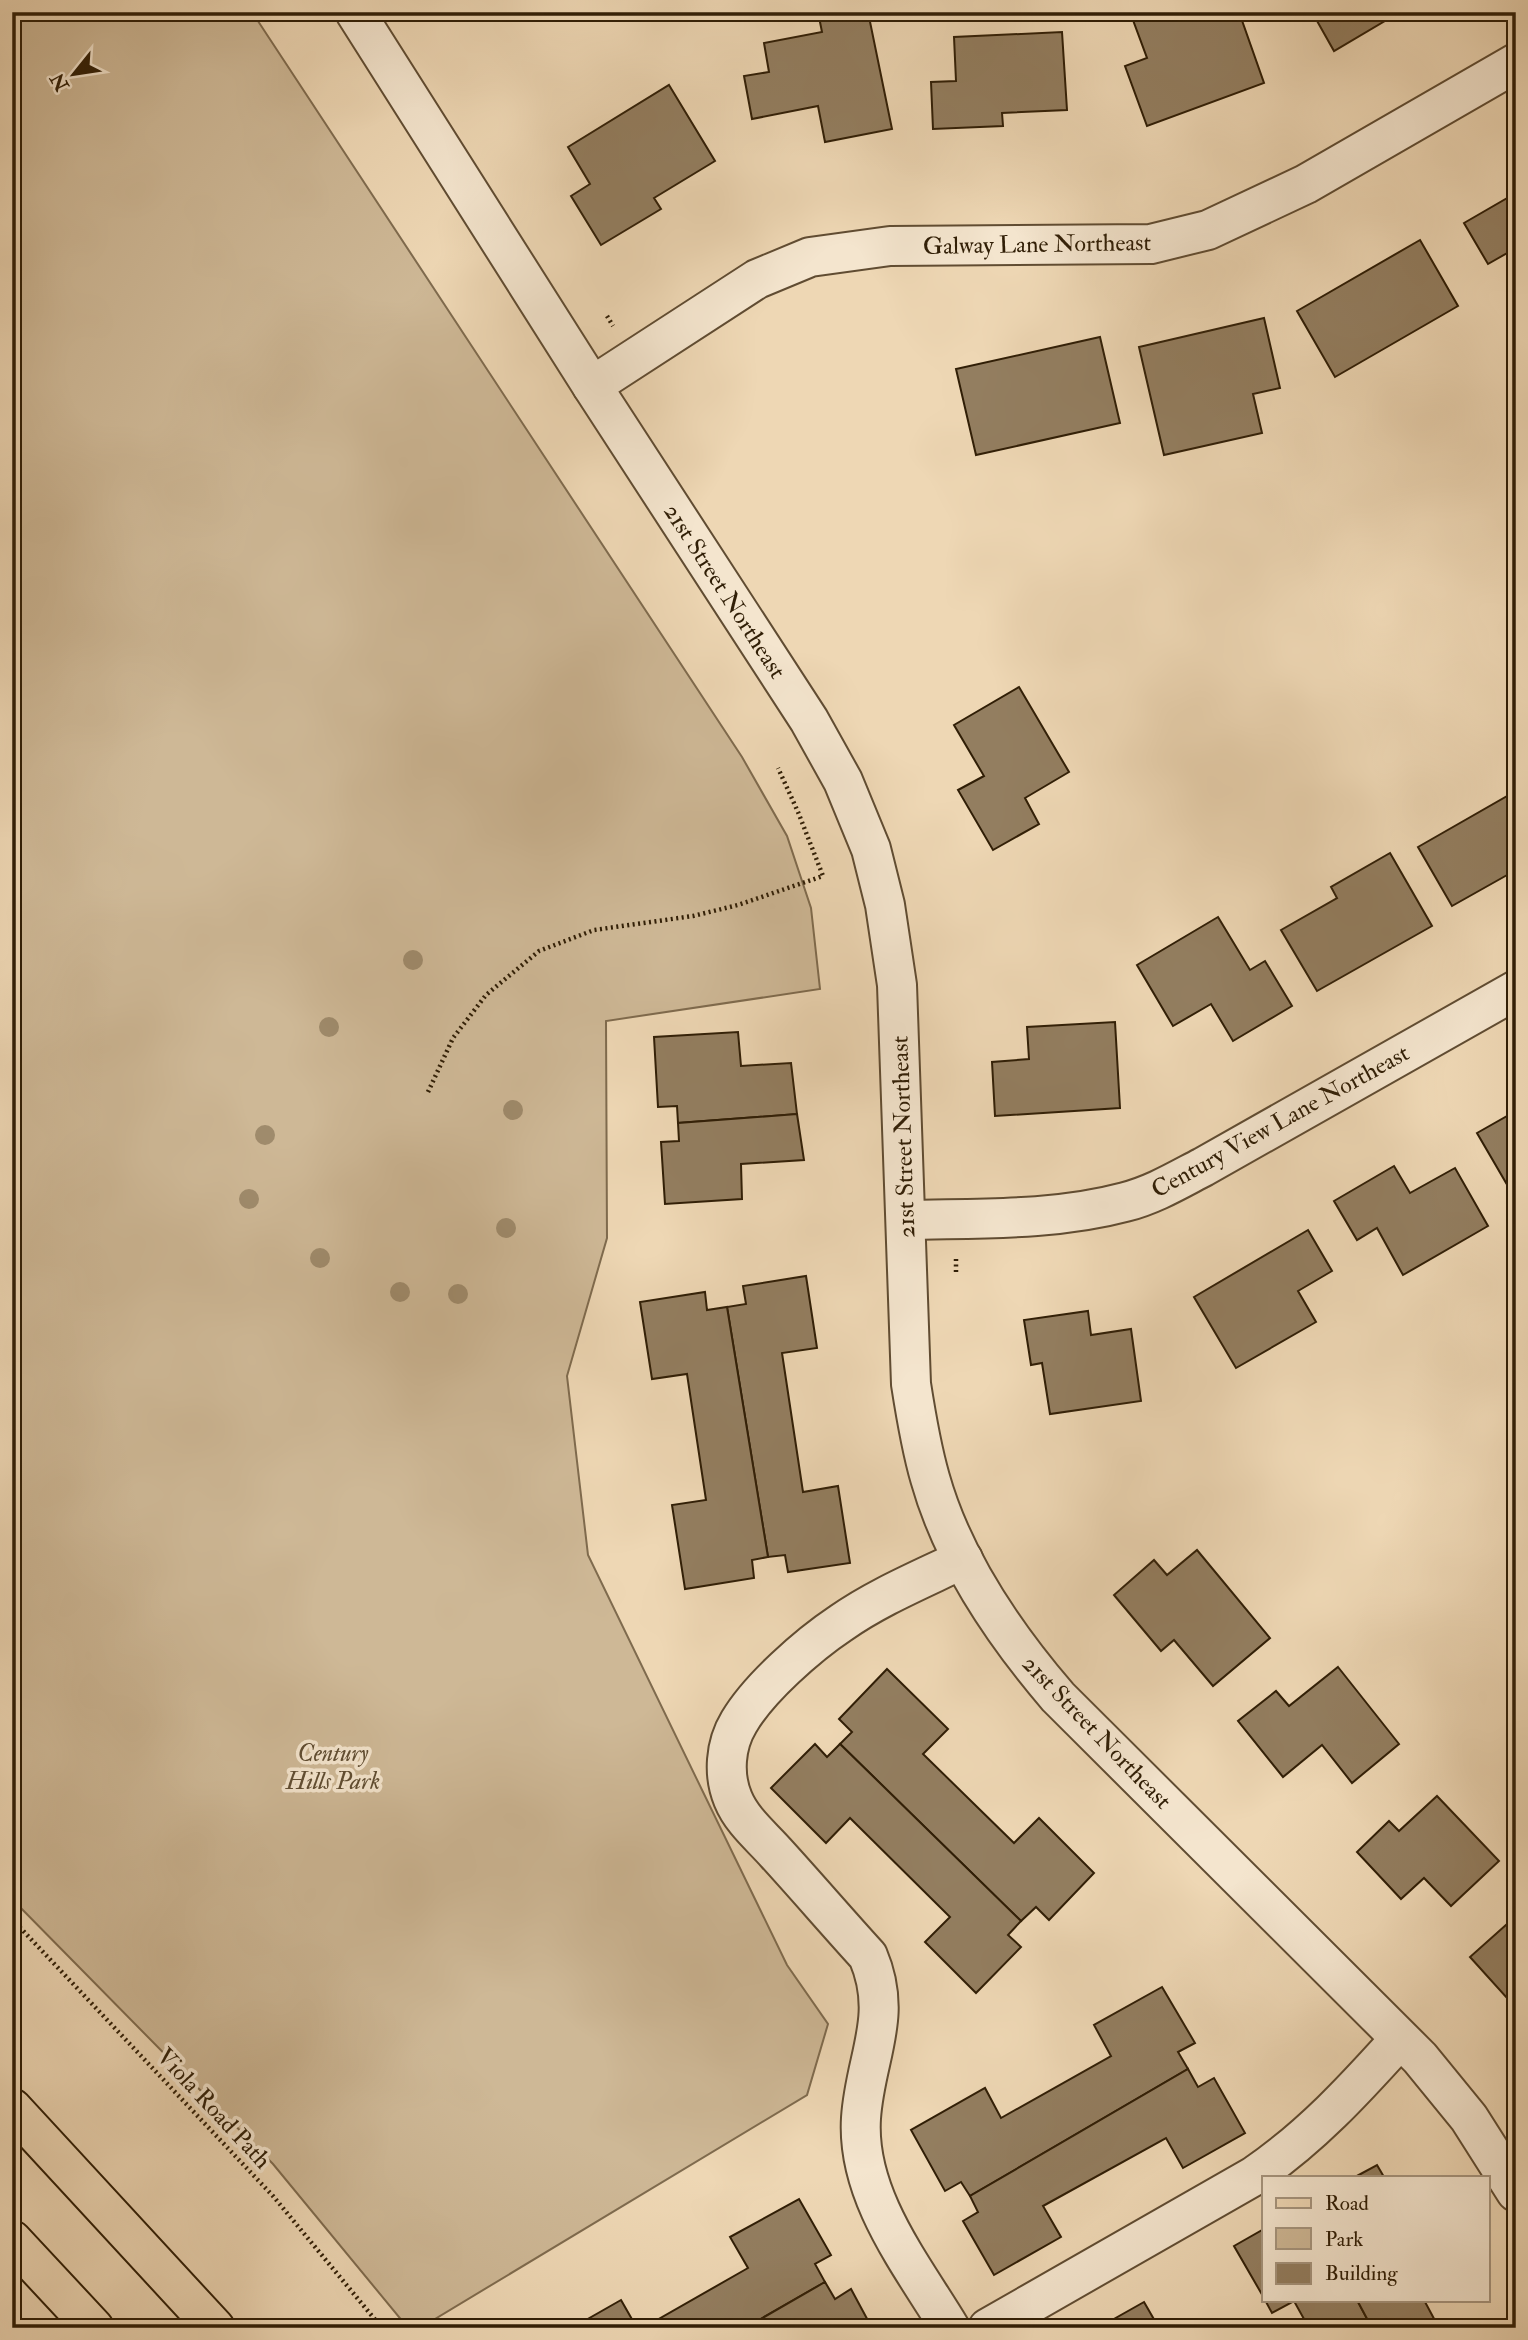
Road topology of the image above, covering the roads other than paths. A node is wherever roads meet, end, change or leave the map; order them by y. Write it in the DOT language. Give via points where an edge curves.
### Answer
graph roads {
  1 [pos="355,12"];
  2 [pos="1516,63"];
  3 [pos="592,386"];
  4 [pos="1516,990"];
  5 [pos="906,1220"];
  6 [pos="963,1559"];
  7 [pos="1400,2039"];
  8 [pos="12,2108"];
  9 [pos="1516,2192"];
  10 [pos="12,2240"];
  11 [pos="94,2328"];
  12 [pos="215,2328"];
  13 [pos="950,2328"];
  14 [pos="988,2328"];
  1 -- 3 [label="street, 21st Street Northeast"];
  2 -- 3 [label="street, Galway Lane Northeast" via="1306,184 1208,230 1151,244 890,246 810,257 757,279"];
  3 -- 5 [label="street, 21st Street Northeast" via="808,720 843,781 871,849 897,985"];
  4 -- 5 [label="street, Century View Lane Northeast" via="1152,1193 1097,1209"];
  5 -- 6 [label="street, 21st Street Northeast" via="911,1384 918,1431 944,1520"];
  6 -- 7 [label="street, 21st Street Northeast" via="1007,1633 1058,1697"];
  6 -- 13 [label="street" via="862,1610 809,1646 771,1682 738,1723 727,1755 733,1801 749,1825 868,1956 877,1977 877,2038 861,2120 864,2157 890,2229"];
  7 -- 9 [label="street, 21st Street Northeast" via="1446,2088"];
  7 -- 14 [label="street" via="1345,2101 1275,2162"];
  8 -- 12 [label="main road"];
  10 -- 11 [label="main road"];
}
